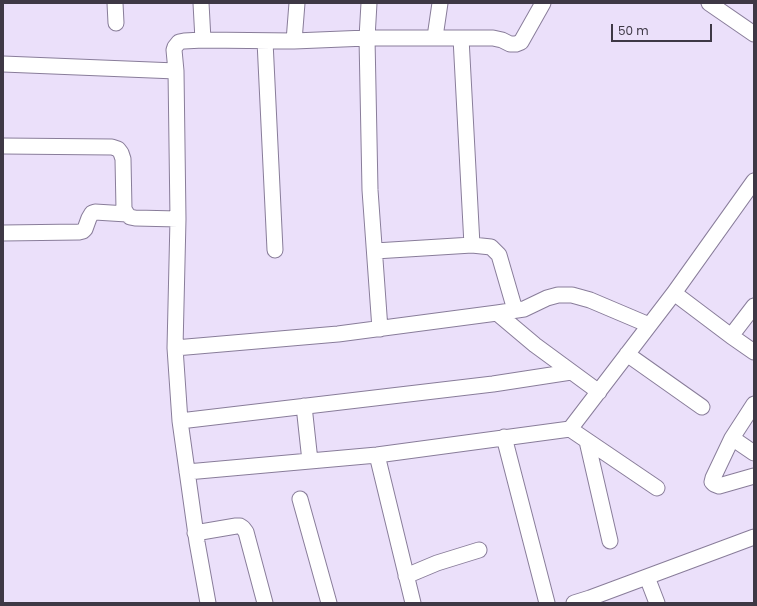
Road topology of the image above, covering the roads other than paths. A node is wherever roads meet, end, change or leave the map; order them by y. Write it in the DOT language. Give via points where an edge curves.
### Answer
graph roads {
  1 [pos="115,3"];
  2 [pos="201,3"];
  3 [pos="297,3"];
  4 [pos="369,3"];
  5 [pos="440,3"];
  6 [pos="543,3"];
  7 [pos="709,3"];
  8 [pos="116,22"];
  9 [pos="754,34"];
  10 [pos="435,37"];
  11 [pos="367,38"];
  12 [pos="461,38"];
  13 [pos="203,40"];
  14 [pos="265,41"];
  15 [pos="294,41"];
  16 [pos="3,64"];
  17 [pos="176,71"];
  18 [pos="3,146"];
  19 [pos="754,182"];
  20 [pos="127,214"];
  21 [pos="178,219"];
  22 [pos="3,233"];
  23 [pos="472,245"];
  24 [pos="275,250"];
  25 [pos="375,251"];
  26 [pos="674,293"];
  27 [pos="754,306"];
  28 [pos="515,310"];
  29 [pos="497,312"];
  30 [pos="650,325"];
  31 [pos="380,328"];
  32 [pos="731,336"];
  33 [pos="175,348"];
  34 [pos="754,352"];
  35 [pos="627,354"];
  36 [pos="571,372"];
  37 [pos="599,392"];
  38 [pos="754,404"];
  39 [pos="304,406"];
  40 [pos="702,407"];
  41 [pos="180,421"];
  42 [pos="570,429"];
  43 [pos="504,438"];
  44 [pos="732,438"];
  45 [pos="587,441"];
  46 [pos="754,453"];
  47 [pos="377,455"];
  48 [pos="310,461"];
  49 [pos="187,472"];
  50 [pos="754,476"];
  51 [pos="657,488"];
  52 [pos="300,499"];
  53 [pos="196,533"];
  54 [pos="754,537"];
  55 [pos="610,541"];
  56 [pos="479,550"];
  57 [pos="406,576"];
  58 [pos="647,577"];
  59 [pos="591,600"];
  60 [pos="208,603"];
  61 [pos="265,603"];
  62 [pos="329,603"];
  63 [pos="413,603"];
  64 [pos="547,603"];
  65 [pos="574,603"];
  66 [pos="657,603"];
  1 -- 8 [label="street"];
  2 -- 13 [label="street"];
  3 -- 15 [label="street"];
  4 -- 11 [label="street"];
  5 -- 10 [label="street"];
  6 -- 12 [label="street" via="521,42 510,44 493,38"];
  7 -- 9 [label="street"];
  10 -- 11 [label="street"];
  10 -- 12 [label="street"];
  11 -- 15 [label="street"];
  11 -- 25 [label="street" via="370,190"];
  12 -- 23 [label="street"];
  13 -- 14 [label="street"];
  13 -- 17 [label="street" via="179,42 174,50"];
  14 -- 15 [label="street"];
  14 -- 24 [label="street"];
  16 -- 17 [label="street"];
  17 -- 21 [label="street"];
  18 -- 20 [label="street" via="118,149 123,159 124,209"];
  19 -- 26 [label="street"];
  20 -- 21 [label="street" via="135,218"];
  20 -- 22 [label="street" via="95,212 89,218 85,229 79,232"];
  21 -- 33 [label="street"];
  23 -- 25 [label="street"];
  23 -- 28 [label="street" via="491,247 499,255"];
  25 -- 31 [label="street"];
  26 -- 30 [label="street"];
  26 -- 32 [label="street"];
  27 -- 32 [label="street"];
  28 -- 29 [label="street"];
  28 -- 30 [label="street" via="524,309 553,296 572,295"];
  29 -- 31 [label="street"];
  29 -- 36 [label="street" via="535,346"];
  30 -- 35 [label="street"];
  31 -- 33 [label="street"];
  32 -- 34 [label="street"];
  33 -- 41 [label="street"];
  35 -- 37 [label="street"];
  35 -- 40 [label="street"];
  36 -- 37 [label="street"];
  36 -- 39 [label="street" via="493,384"];
  37 -- 42 [label="street"];
  38 -- 44 [label="street"];
  39 -- 41 [label="street"];
  39 -- 48 [label="street"];
  41 -- 49 [label="street"];
  42 -- 43 [label="street"];
  42 -- 45 [label="street"];
  43 -- 47 [label="street"];
  43 -- 64 [label="street"];
  44 -- 46 [label="street"];
  44 -- 50 [label="street" via="712,482 719,486"];
  45 -- 51 [label="street"];
  45 -- 55 [label="street"];
  47 -- 48 [label="street"];
  47 -- 57 [label="street"];
  48 -- 49 [label="street"];
  49 -- 53 [label="street"];
  52 -- 62 [label="street"];
  53 -- 60 [label="street"];
  53 -- 61 [label="street" via="236,526 243,528"];
  54 -- 58 [label="street"];
  56 -- 57 [label="street"];
  57 -- 63 [label="street"];
  58 -- 59 [label="street"];
  58 -- 66 [label="street"];
  59 -- 65 [label="street"];
}
